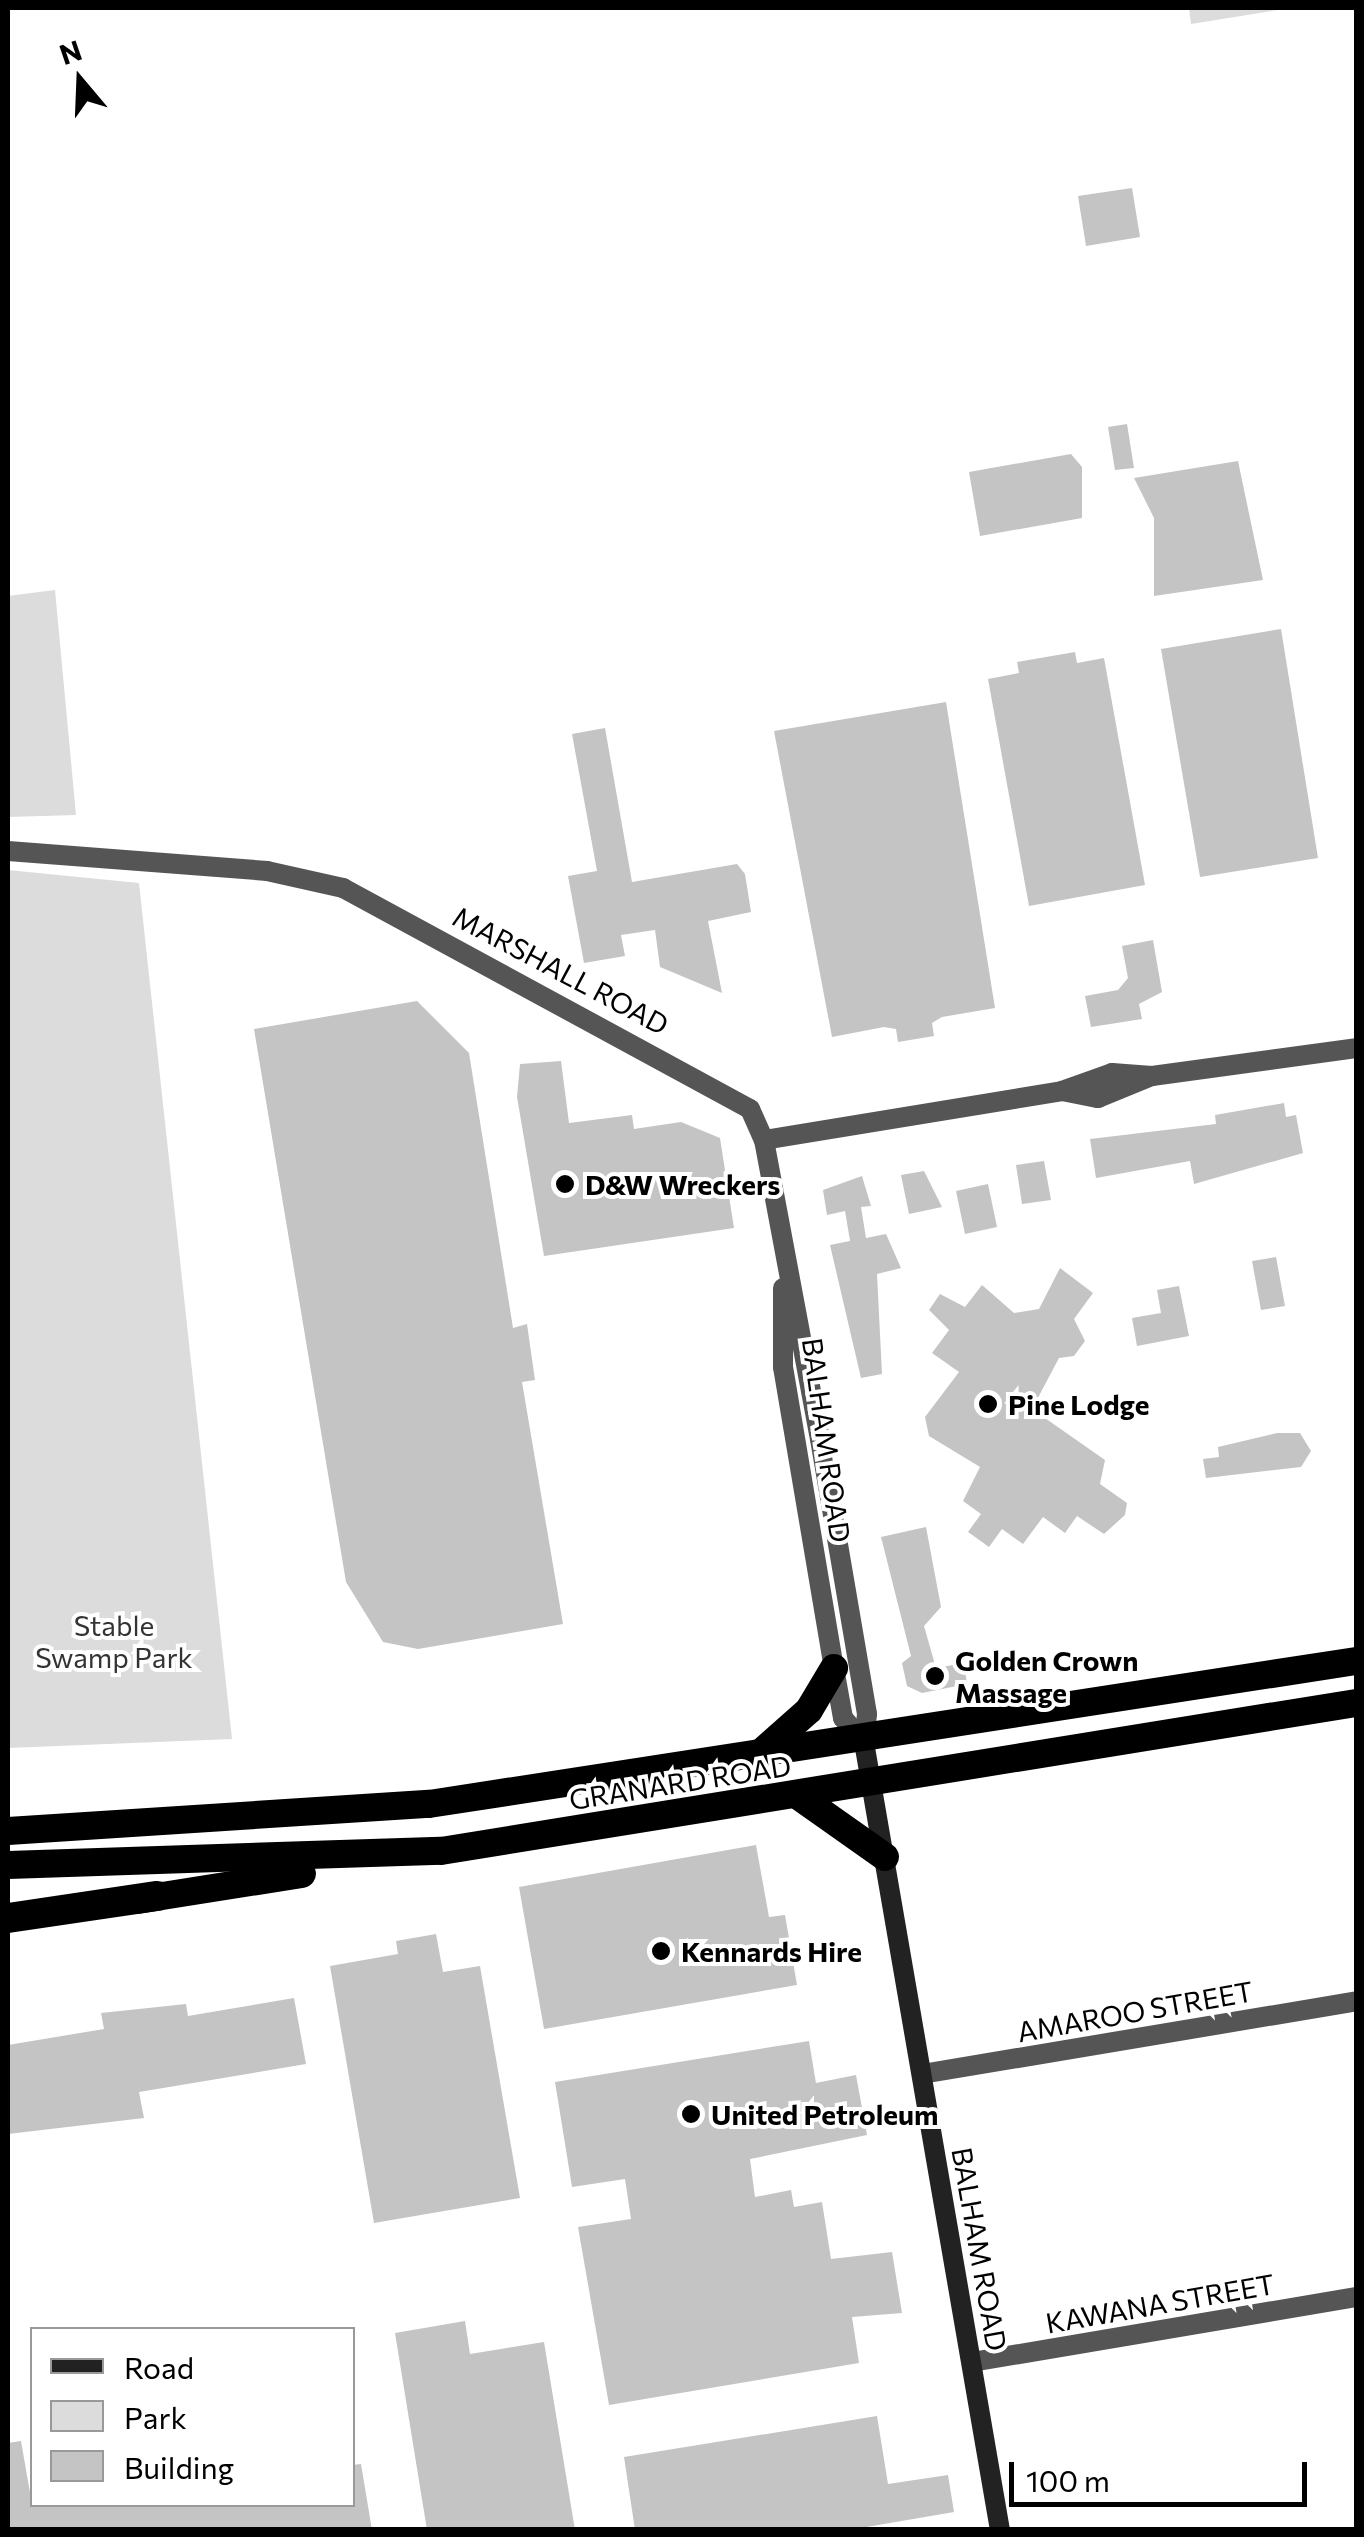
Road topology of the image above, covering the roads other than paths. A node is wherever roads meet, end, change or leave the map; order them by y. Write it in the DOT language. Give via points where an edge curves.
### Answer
graph roads {
  1 [pos="8,851"];
  2 [pos="1356,1048"];
  3 [pos="764,1140"];
  4 [pos="785,1256"];
  5 [pos="1356,1661"];
  6 [pos="834,1668"];
  7 [pos="1356,1703"];
  8 [pos="864,1742"];
  9 [pos="755,1758"];
  10 [pos="874,1784"];
  11 [pos="800,1796"];
  12 [pos="8,1816"];
  13 [pos="132,1827"];
  14 [pos="8,1830"];
  15 [pos="441,1851"];
  16 [pos="885,1857"];
  17 [pos="8,1865"];
  18 [pos="158,1896"];
  19 [pos="8,1921"];
  20 [pos="1356,2001"];
  21 [pos="922,2074"];
  22 [pos="1356,2297"];
  23 [pos="972,2362"];
  24 [pos="1000,2530"];
  1 -- 3 [label="street, MARSHALL ROAD" via="267,871 343,888 730,1092 756,1116"];
  2 -- 3 [label="street" via="1152,1076 1109,1096 1062,1091"];
  3 -- 4 [label="street, BALHAM ROAD"];
  4 -- 6 [label="street, BALHAM ROAD" via="783,1367"];
  4 -- 8 [label="street, BALHAM ROAD" via="867,1714"];
  5 -- 8 [label="highway, GRANARD ROAD"];
  6 -- 8 [label="street, BALHAM ROAD" via="844,1718"];
  6 -- 9 [label="highway" via="809,1710"];
  7 -- 10 [label="highway, GRANARD ROAD"];
  8 -- 9 [label="highway, GRANARD ROAD"];
  8 -- 10 [label="main road, BALHAM ROAD"];
  9 -- 13 [label="highway, GRANARD ROAD" via="429,1804"];
  10 -- 11 [label="highway, GRANARD ROAD"];
  10 -- 16 [label="main road, BALHAM ROAD"];
  11 -- 15 [label="highway, GRANARD ROAD"];
  11 -- 16 [label="highway"];
  12 -- 13 [label="highway"];
  13 -- 14 [label="highway, GRANARD ROAD"];
  15 -- 17 [label="highway, GRANARD ROAD"];
  15 -- 18 [label="highway"];
  16 -- 21 [label="main road, BALHAM ROAD"];
  18 -- 19 [label="highway"];
  20 -- 21 [label="street, AMAROO STREET"];
  21 -- 23 [label="main road, BALHAM ROAD"];
  22 -- 23 [label="street, KAWANA STREET"];
  23 -- 24 [label="main road, BALHAM ROAD"];
}
